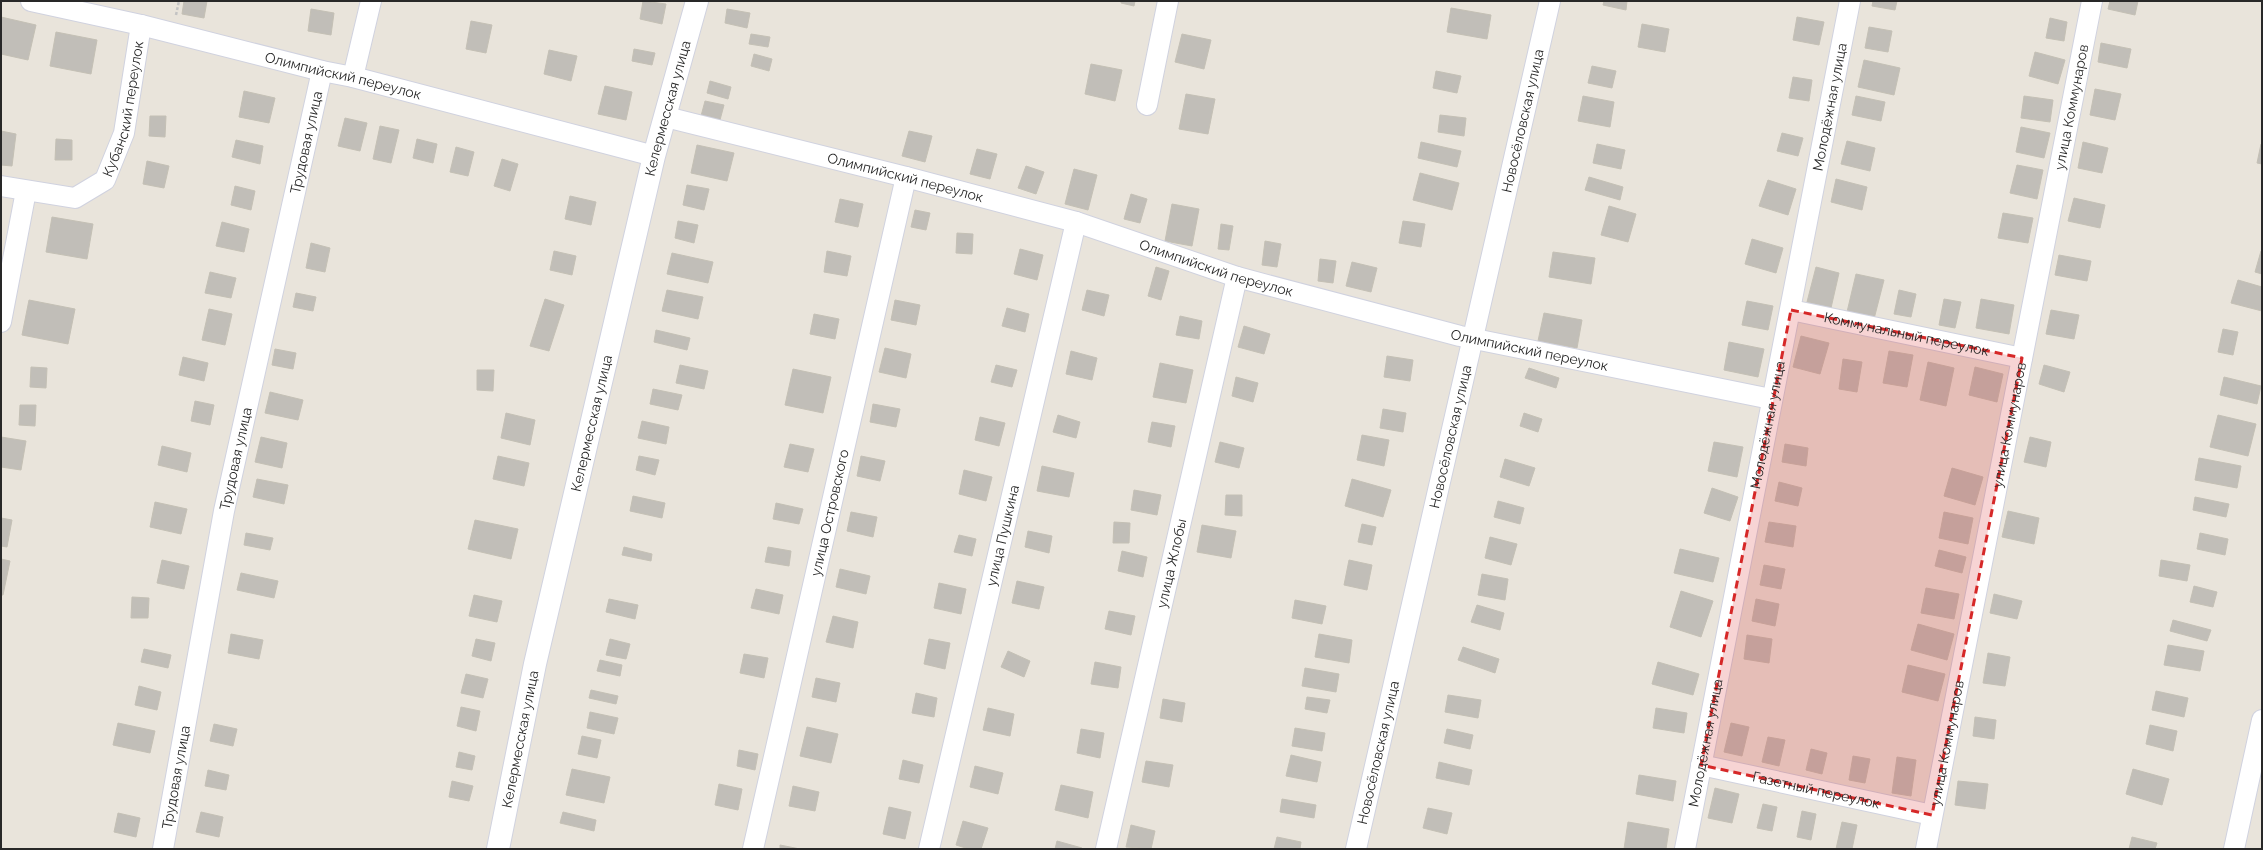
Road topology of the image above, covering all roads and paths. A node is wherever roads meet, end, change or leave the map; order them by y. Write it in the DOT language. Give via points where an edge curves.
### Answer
graph roads {
  1 [pos="31,1"];
  2 [pos="371,1"];
  3 [pos="696,1"];
  4 [pos="1168,1"];
  5 [pos="1550,1"];
  6 [pos="1850,1"];
  7 [pos="2092,1"];
  8 [pos="141,25"];
  9 [pos="322,71"];
  10 [pos="353,77"];
  11 [pos="1147,104"];
  12 [pos="666,117"];
  13 [pos="654,156"];
  14 [pos="906,177"];
  15 [pos="1,186"];
  16 [pos="26,191"];
  17 [pos="1076,222"];
  18 [pos="1236,277"];
  19 [pos="1792,310"];
  20 [pos="1,322"];
  21 [pos="1473,339"];
  22 [pos="2022,358"];
  23 [pos="1771,400"];
  24 [pos="2262,720"];
  25 [pos="1701,765"];
  26 [pos="1932,815"];
  27 [pos="163,849"];
  28 [pos="498,849"];
  29 [pos="753,849"];
  30 [pos="929,849"];
  31 [pos="1106,849"];
  32 [pos="1356,849"];
  33 [pos="1685,849"];
  34 [pos="1926,849"];
  35 [pos="2234,849"];
  1 -- 8 [label="street, Олимпийский переулок"];
  2 -- 10 [label="street"];
  3 -- 12 [label="street, Келермесская улица"];
  4 -- 11 [label="street"];
  5 -- 21 [label="street, Новосёловская улица"];
  6 -- 19 [label="street, Молодёжная улица"];
  7 -- 22 [label="street, улица Коммунаров"];
  8 -- 9 [label="street, Олимпийский переулок"];
  8 -- 16 [label="street, Кубанский переулок" via="124,133 104,180 74,198"];
  9 -- 10 [label="street, Олимпийский переулок"];
  9 -- 27 [label="street, Трудовая улица" via="224,511"];
  10 -- 13 [label="street, Олимпийский переулок"];
  12 -- 13 [label="street, Келермесская улица"];
  12 -- 14 [label="street, Олимпийский переулок"];
  13 -- 28 [label="street, Келермесская улица" via="535,664"];
  14 -- 17 [label="street, Олимпийский переулок"];
  14 -- 29 [label="street, улица Островского"];
  15 -- 16 [label="street, Кубанский переулок"];
  16 -- 20 [label="street"];
  17 -- 18 [label="street, Олимпийский переулок"];
  17 -- 30 [label="street, улица Пушкина"];
  18 -- 21 [label="street, Олимпийский переулок"];
  18 -- 31 [label="street, улица Жлобы"];
  19 -- 22 [label="street, Коммунальный переулок"];
  19 -- 23 [label="street, Молодёжная улица"];
  21 -- 23 [label="street, Олимпийский переулок"];
  21 -- 32 [label="street, Новосёловская улица"];
  22 -- 26 [label="street, улица Коммунаров"];
  23 -- 25 [label="street, Молодёжная улица"];
  24 -- 35 [label="street"];
  25 -- 26 [label="street, Газетный переулок"];
  25 -- 33 [label="street, Молодёжная улица"];
  26 -- 34 [label="street, улица Коммунаров"];
}
